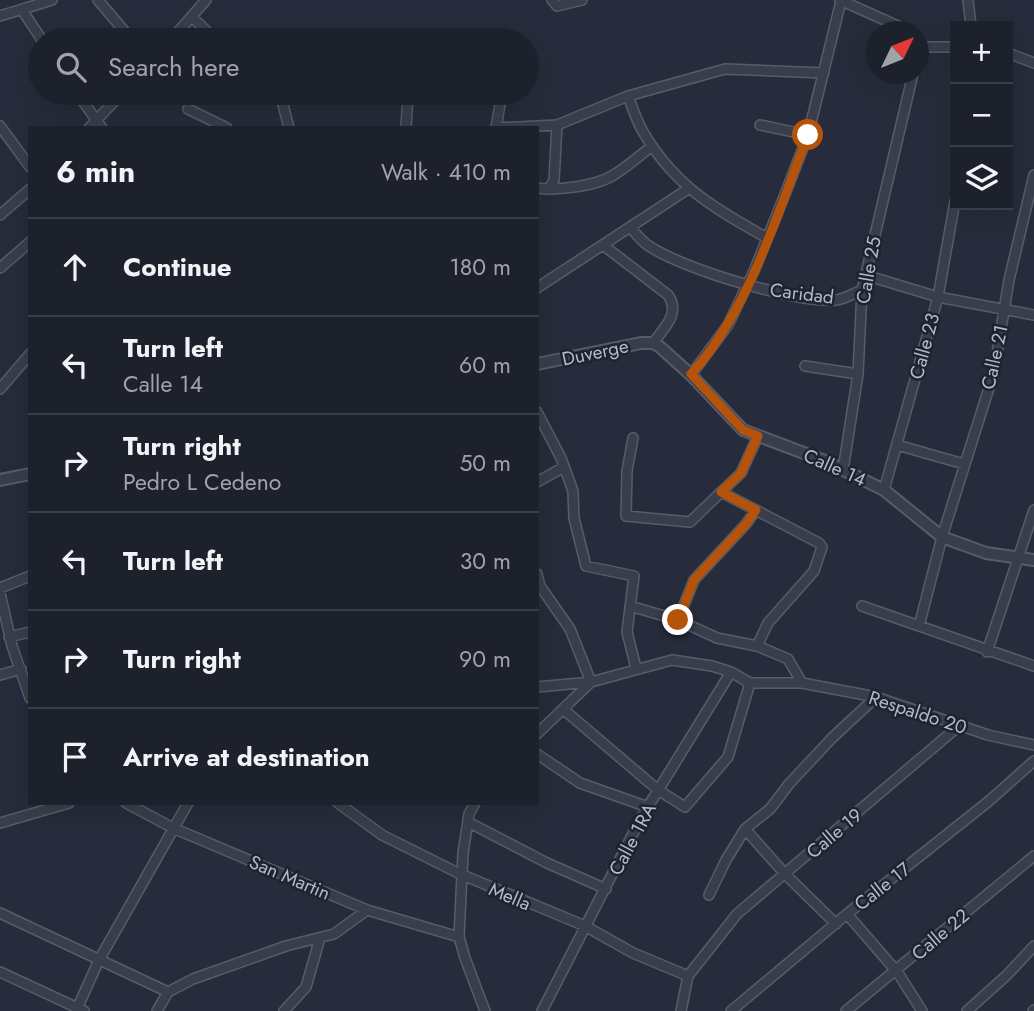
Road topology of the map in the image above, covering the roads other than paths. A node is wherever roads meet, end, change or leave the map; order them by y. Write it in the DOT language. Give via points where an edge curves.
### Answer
graph roads {
  1 [pos="52,0"];
  2 [pos="97,0"];
  3 [pos="206,0"];
  4 [pos="552,0"];
  5 [pos="582,0"];
  6 [pos="968,0"];
  7 [pos="840,1"];
  8 [pos="22,10"];
  9 [pos="0,16"];
  10 [pos="193,18"];
  11 [pos="884,21"];
  12 [pos="970,21"];
  13 [pos="34,28"];
  14 [pos="122,28"];
  15 [pos="183,28"];
  16 [pos="203,28"];
  17 [pos="950,47"];
  18 [pos="929,48"];
  19 [pos="1013,55"];
  20 [pos="1034,62"];
  21 [pos="824,73"];
  22 [pos="911,84"];
  23 [pos="628,96"];
  24 [pos="84,105"];
  25 [pos="112,105"];
  26 [pos="283,105"];
  27 [pos="407,105"];
  28 [pos="500,105"];
  29 [pos="188,109"];
  30 [pos="95,125"];
  31 [pos="557,125"];
  32 [pos="761,125"];
  33 [pos="0,126"];
  34 [pos="223,126"];
  35 [pos="288,126"];
  36 [pos="406,126"];
  37 [pos="496,126"];
  38 [pos="537,126"];
  39 [pos="808,135"];
  40 [pos="652,146"];
  41 [pos="28,164"];
  42 [pos="1034,175"];
  43 [pos="539,188"];
  44 [pos="688,189"];
  45 [pos="549,190"];
  46 [pos="28,191"];
  47 [pos="953,210"];
  48 [pos="0,215"];
  49 [pos="630,228"];
  50 [pos="767,238"];
  51 [pos="28,245"];
  52 [pos="603,245"];
  53 [pos="0,268"];
  54 [pos="865,275"];
  55 [pos="747,285"];
  56 [pos="539,288"];
  57 [pos="862,290"];
  58 [pos="938,297"];
  59 [pos="1004,310"];
  60 [pos="1034,315"];
  61 [pos="653,343"];
  62 [pos="28,356"];
  63 [pos="539,364"];
  64 [pos="806,366"];
  65 [pos="858,373"];
  66 [pos="691,374"];
  67 [pos="0,389"];
  68 [pos="539,418"];
  69 [pos="758,436"];
  70 [pos="633,439"];
  71 [pos="897,444"];
  72 [pos="964,464"];
  73 [pos="564,467"];
  74 [pos="843,470"];
  75 [pos="28,474"];
  76 [pos="0,480"];
  77 [pos="539,480"];
  78 [pos="884,490"];
  79 [pos="721,492"];
  80 [pos="756,510"];
  81 [pos="1034,510"];
  82 [pos="942,537"];
  83 [pos="1020,559"];
  84 [pos="1034,560"];
  85 [pos="28,577"];
  86 [pos="539,582"];
  87 [pos="0,590"];
  88 [pos="631,606"];
  89 [pos="862,606"];
  90 [pos="678,620"];
  91 [pos="919,626"];
  92 [pos="28,632"];
  93 [pos="9,637"];
  94 [pos="757,646"];
  95 [pos="987,652"];
  96 [pos="1034,666"];
  97 [pos="636,668"];
  98 [pos="20,669"];
  99 [pos="731,672"];
  100 [pos="0,674"];
  101 [pos="591,682"];
  102 [pos="802,682"];
  103 [pos="750,683"];
  104 [pos="539,687"];
  105 [pos="28,692"];
  106 [pos="876,697"];
  107 [pos="563,709"];
  108 [pos="960,725"];
  109 [pos="539,732"];
  110 [pos="1034,745"];
  111 [pos="539,755"];
  112 [pos="1034,761"];
  113 [pos="659,790"];
  114 [pos="62,805"];
  115 [pos="130,805"];
  116 [pos="187,805"];
  117 [pos="341,805"];
  118 [pos="474,805"];
  119 [pos="648,807"];
  120 [pos="468,822"];
  121 [pos="0,824"];
  122 [pos="173,828"];
  123 [pos="745,829"];
  124 [pos="1034,856"];
  125 [pos="785,874"];
  126 [pos="463,876"];
  127 [pos="606,888"];
  128 [pos="709,895"];
  129 [pos="367,910"];
  130 [pos="0,913"];
  131 [pos="847,914"];
  132 [pos="836,924"];
  133 [pos="585,926"];
  134 [pos="459,937"];
  135 [pos="320,938"];
  136 [pos="1034,946"];
  137 [pos="99,960"];
  138 [pos="895,970"];
  139 [pos="0,972"];
  140 [pos="688,976"];
  141 [pos="168,992"];
  142 [pos="79,1010"];
  143 [pos="156,1011"];
  144 [pos="284,1011"];
  145 [pos="485,1011"];
  146 [pos="542,1011"];
  147 [pos="681,1011"];
  148 [pos="731,1011"];
  149 [pos="846,1011"];
  150 [pos="922,1011"];
  151 [pos="967,1011"];
  1 -- 8 [label="street"];
  2 -- 14 [label="street"];
  3 -- 10 [label="street"];
  4 -- 5 [label="street" via="556,6"];
  6 -- 12 [label="street"];
  7 -- 11 [label="street"];
  7 -- 21 [label="street"];
  8 -- 9 [label="street"];
  8 -- 13 [label="street"];
  10 -- 15 [label="street"];
  10 -- 16 [label="street"];
  17 -- 18 [label="street"];
  19 -- 20 [label="street"];
  21 -- 23 [label="street" via="725,69"];
  21 -- 39 [label="street"];
  22 -- 54 [label="street, Calle 25"];
  23 -- 31 [label="street"];
  23 -- 40 [label="street"];
  24 -- 30 [label="street"];
  25 -- 30 [label="street"];
  26 -- 35 [label="street"];
  27 -- 36 [label="street"];
  28 -- 37 [label="street"];
  29 -- 34 [label="street"];
  31 -- 38 [label="street"];
  31 -- 45 [label="street" via="554,180"];
  32 -- 39 [label="street"];
  33 -- 41 [label="street"];
  39 -- 50 [label="street"];
  40 -- 44 [label="street"];
  40 -- 45 [label="street" via="611,177"];
  42 -- 59 [label="street, Calle 21"];
  43 -- 45 [label="street"];
  44 -- 49 [label="street"];
  44 -- 50 [label="street"];
  46 -- 48 [label="street"];
  47 -- 58 [label="street, Calle 23"];
  49 -- 52 [label="street"];
  49 -- 55 [label="street, Caridad" via="648,246 676,260"];
  50 -- 55 [label="street"];
  51 -- 53 [label="street"];
  52 -- 56 [label="street"];
  52 -- 61 [label="street" via="672,300 672,316"];
  54 -- 57 [label="street, Calle 25"];
  54 -- 58 [label="street"];
  55 -- 57 [label="street, Caridad" via="838,300"];
  55 -- 66 [label="street" via="728,325"];
  57 -- 65 [label="street, Calle 25"];
  58 -- 59 [label="street"];
  58 -- 71 [label="street, Calle 23"];
  59 -- 60 [label="street"];
  59 -- 72 [label="street, Calle 21" via="994,372"];
  61 -- 63 [label="street, Duverge"];
  61 -- 66 [label="street, Calle 14"];
  62 -- 67 [label="street"];
  64 -- 65 [label="street"];
  65 -- 74 [label="street, Calle 25"];
  66 -- 69 [label="street, Calle 14" via="743,430"];
  68 -- 73 [label="street"];
  69 -- 74 [label="street, Calle 14"];
  69 -- 79 [label="street" via="741,473"];
  70 -- 79 [label="street" via="626,516 690,522"];
  71 -- 72 [label="street"];
  71 -- 78 [label="street, Calle 23"];
  72 -- 82 [label="street, Calle 21"];
  73 -- 77 [label="street"];
  73 -- 88 [label="street" via="573,491 574,518 586,566 634,576"];
  74 -- 78 [label="street, Calle 14"];
  75 -- 76 [label="street"];
  78 -- 82 [label="street, Calle 14"];
  79 -- 80 [label="street"];
  80 -- 90 [label="street" via="694,580"];
  80 -- 94 [label="street" via="822,547 814,571 768,623"];
  81 -- 83 [label="street"];
  82 -- 83 [label="street, Calle 14"];
  82 -- 91 [label="street, Calle 21"];
  83 -- 84 [label="street, Calle 14"];
  83 -- 95 [label="street"];
  85 -- 87 [label="street"];
  86 -- 101 [label="street" via="570,629"];
  87 -- 93 [label="street"];
  88 -- 90 [label="street"];
  88 -- 97 [label="street" via="627,632"];
  89 -- 91 [label="street"];
  90 -- 94 [label="street" via="717,638"];
  91 -- 95 [label="street"];
  92 -- 93 [label="street"];
  93 -- 98 [label="street"];
  94 -- 102 [label="street" via="788,659"];
  95 -- 96 [label="street"];
  97 -- 99 [label="street" via="672,660"];
  97 -- 101 [label="street"];
  98 -- 100 [label="street"];
  98 -- 105 [label="street"];
  99 -- 103 [label="street"];
  99 -- 113 [label="street, Calle 1RA"];
  101 -- 104 [label="street"];
  101 -- 107 [label="street"];
  102 -- 103 [label="street, Respaldo 20"];
  102 -- 106 [label="street, Respaldo 20"];
  103 -- 113 [label="street" via="728,757 715,774 685,807"];
  106 -- 108 [label="street, Respaldo 20"];
  106 -- 123 [label="street" via="832,738 770,809"];
  107 -- 109 [label="street"];
  107 -- 113 [label="street"];
  108 -- 110 [label="street, Respaldo 20"];
  108 -- 125 [label="street, Calle 19"];
  111 -- 119 [label="street" via="580,783"];
  112 -- 131 [label="street, Calle 17"];
  113 -- 119 [label="street, Calle 1RA"];
  114 -- 121 [label="street"];
  115 -- 122 [label="street, San Martin"];
  116 -- 122 [label="street"];
  117 -- 126 [label="street, Mella" via="382,835"];
  118 -- 120 [label="street"];
  119 -- 127 [label="street, Calle 1RA"];
  120 -- 126 [label="street"];
  120 -- 127 [label="street"];
  122 -- 129 [label="street, San Martin"];
  122 -- 137 [label="street"];
  123 -- 125 [label="street"];
  123 -- 128 [label="street"];
  124 -- 138 [label="street, Calle 22"];
  125 -- 132 [label="street"];
  125 -- 140 [label="street, Calle 19" via="737,914"];
  126 -- 133 [label="street, Mella"];
  126 -- 134 [label="street"];
  127 -- 133 [label="street, Calle 1RA"];
  129 -- 134 [label="street, San Martin"];
  129 -- 135 [label="street" via="334,934"];
  130 -- 137 [label="street"];
  131 -- 132 [label="street, Calle 17"];
  131 -- 138 [label="street"];
  132 -- 148 [label="street, Calle 17"];
  133 -- 140 [label="street, Mella"];
  133 -- 146 [label="street, Calle 1RA"];
  134 -- 145 [label="street"];
  135 -- 141 [label="street" via="193,979"];
  135 -- 144 [label="street" via="306,987"];
  136 -- 151 [label="street"];
  137 -- 141 [label="street"];
  137 -- 142 [label="street"];
  138 -- 149 [label="street, Calle 22"];
  138 -- 150 [label="street"];
  139 -- 142 [label="street"];
  140 -- 147 [label="street"];
  141 -- 143 [label="street"];
}
